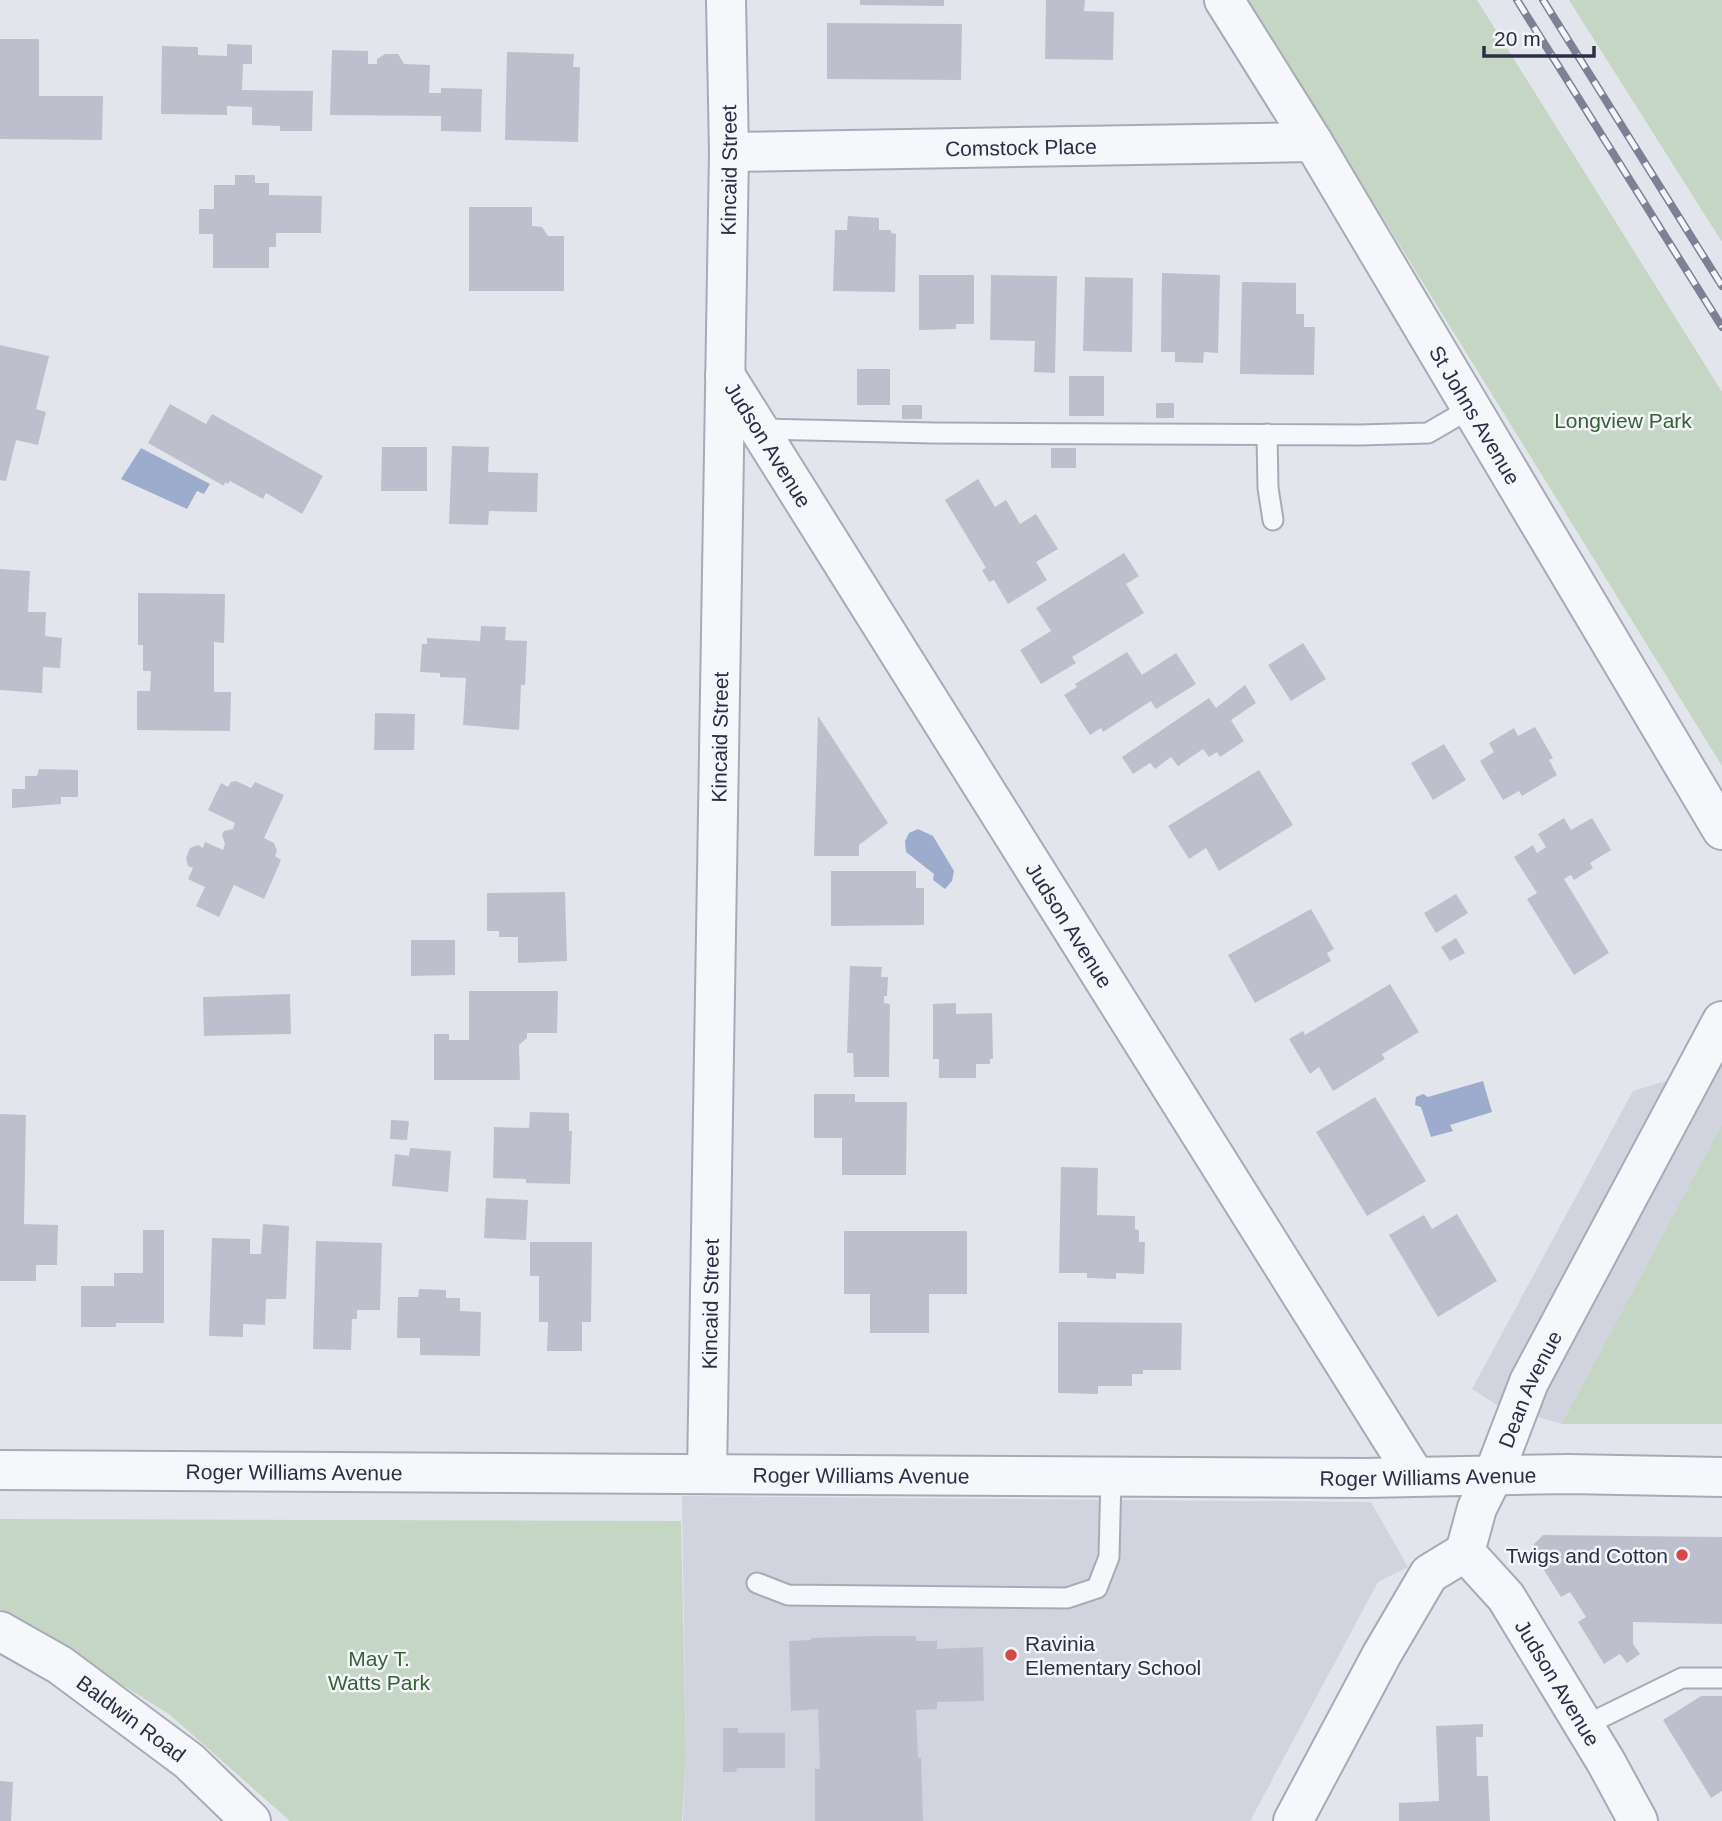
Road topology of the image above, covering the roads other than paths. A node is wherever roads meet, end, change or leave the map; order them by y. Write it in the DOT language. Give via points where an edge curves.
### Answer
graph roads {
  1 [pos="726,0"];
  2 [pos="1224,0"];
  3 [pos="1313,142"];
  4 [pos="729,152"];
  5 [pos="725,375"];
  6 [pos="1471,408"];
  7 [pos="759,429"];
  8 [pos="1267,434"];
  9 [pos="1273,520"];
  10 [pos="1722,830"];
  11 [pos="1722,1021"];
  12 [pos="0,1470"];
  13 [pos="707,1474"];
  14 [pos="1111,1476"];
  15 [pos="1415,1476"];
  16 [pos="1493,1476"];
  17 [pos="1722,1477"];
  18 [pos="1465,1552"];
  19 [pos="757,1583"];
  20 [pos="0,1631"];
  21 [pos="1722,1678"];
  22 [pos="1584,1726"];
  23 [pos="251,1821"];
  24 [pos="1293,1821"];
  25 [pos="1638,1821"];
  1 -- 4 [label="street, Kincaid Street"];
  2 -- 3 [label="street, St Johns Avenue"];
  3 -- 4 [label="street, Comstock Place"];
  3 -- 6 [label="street, St Johns Avenue"];
  4 -- 5 [label="street, Kincaid Street"];
  5 -- 7 [label="street, Judson Avenue"];
  5 -- 13 [label="street, Kincaid Street"];
  6 -- 8 [label="lane" via="1428,433"];
  6 -- 10 [label="street, St Johns Avenue"];
  7 -- 8 [label="lane"];
  7 -- 15 [label="street, Judson Avenue"];
  8 -- 9 [label="lane"];
  11 -- 16 [label="street, Dean Avenue" via="1529,1382"];
  12 -- 13 [label="street, Roger Williams Avenue"];
  13 -- 14 [label="street, Roger Williams Avenue"];
  14 -- 15 [label="street, Roger Williams Avenue"];
  14 -- 19 [label="lane" via="1109,1557 1097,1588 1066,1598 788,1595"];
  15 -- 16 [label="street, Roger Williams Avenue"];
  16 -- 17 [label="street, Roger Williams Avenue"];
  16 -- 18 [label="street, Dean Avenue" via="1477,1508"];
  18 -- 22 [label="street, Judson Avenue" via="1506,1597"];
  18 -- 24 [label="street" via="1429,1574"];
  20 -- 23 [label="street, Baldwin Road" via="60,1665 189,1761"];
  21 -- 22 [label="lane" via="1682,1678"];
  22 -- 25 [label="street, Judson Avenue"];
}
